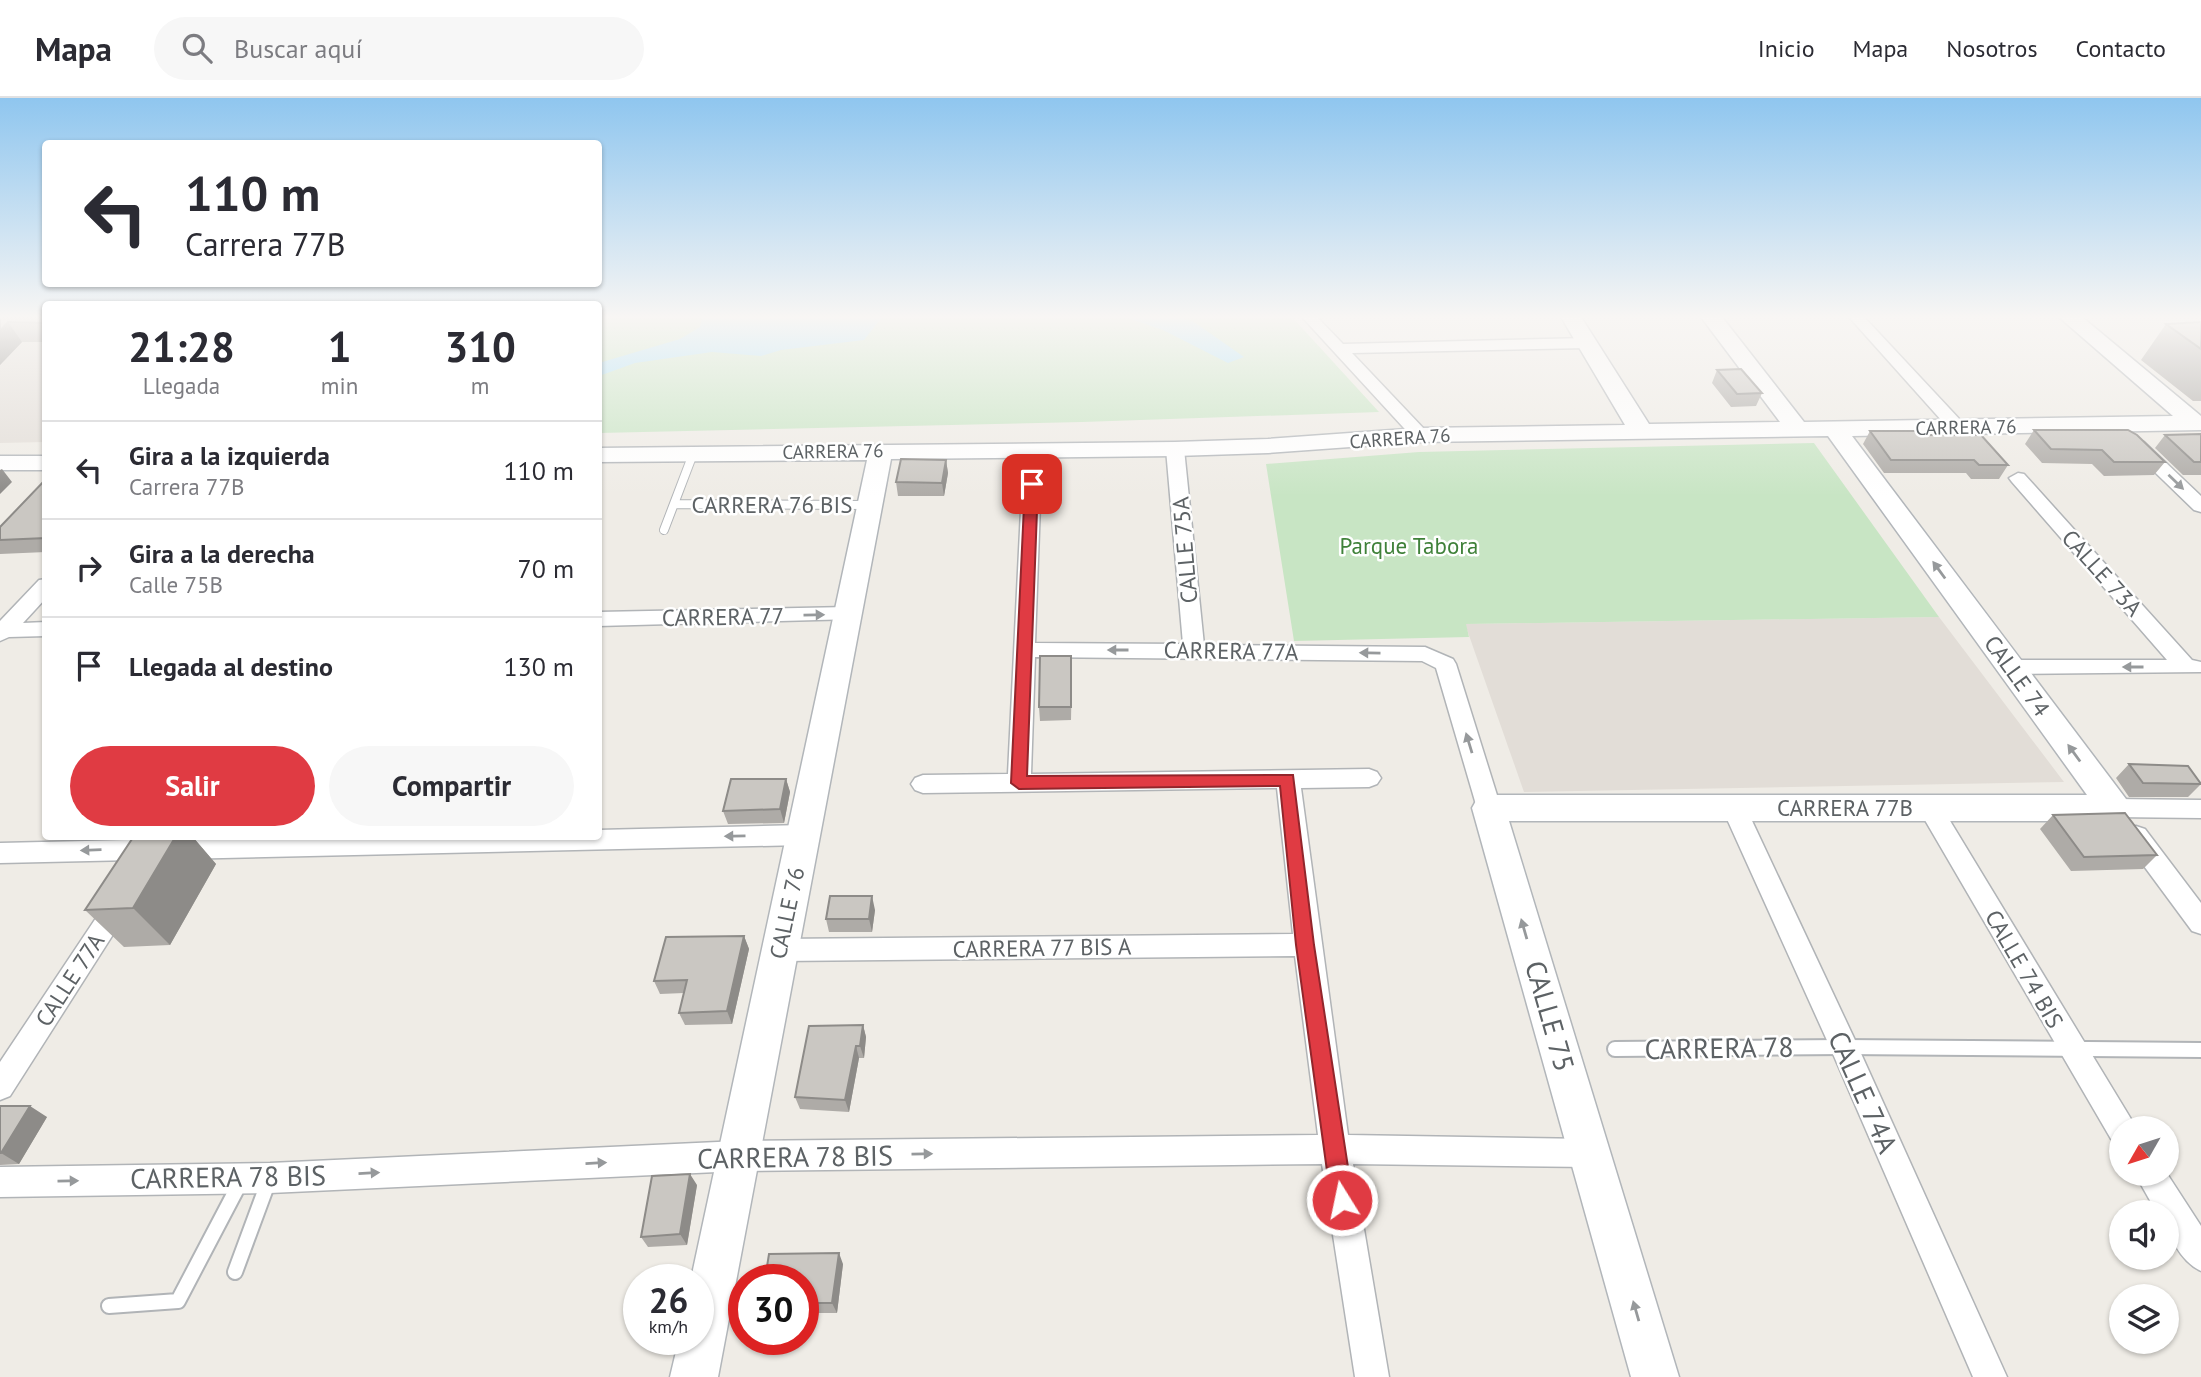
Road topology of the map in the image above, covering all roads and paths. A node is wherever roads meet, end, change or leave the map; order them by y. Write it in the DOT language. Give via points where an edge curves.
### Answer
graph roads {
  1 [pos="1364,377"];
  2 [pos="1608,377"];
  3 [pos="1757,377"];
  4 [pos="1911,377"];
  5 [pos="2142,377"];
  6 [pos="2198,423"];
  7 [pos="2116,424"];
  8 [pos="1957,427"];
  9 [pos="1834,428"];
  10 [pos="1797,429"];
  11 [pos="1641,431"];
  12 [pos="1420,435"];
  13 [pos="1033,449"];
  14 [pos="1175,449"];
  15 [pos="881,450"];
  16 [pos="693,454"];
  17 [pos="602,455"];
  18 [pos="0,463"];
  19 [pos="42,463"];
  20 [pos="2018,478"];
  21 [pos="674,504"];
  22 [pos="870,505"];
  23 [pos="2201,506"];
  24 [pos="664,530"];
  25 [pos="42,589"];
  26 [pos="848,614"];
  27 [pos="602,619"];
  28 [pos="42,629"];
  29 [pos="1,631"];
  30 [pos="1024,650"];
  31 [pos="1194,651"];
  32 [pos="1437,658"];
  33 [pos="2010,667"];
  34 [pos="2193,667"];
  35 [pos="1369,778"];
  36 [pos="1288,780"];
  37 [pos="1019,783"];
  38 [pos="923,784"];
  39 [pos="1489,808"];
  40 [pos="1734,808"];
  41 [pos="1930,808"];
  42 [pos="2114,808"];
  43 [pos="2201,808"];
  44 [pos="803,835"];
  45 [pos="602,837"];
  46 [pos="400,840"];
  47 [pos="159,843"];
  48 [pos="0,853"];
  49 [pos="2201,923"];
  50 [pos="1305,945"];
  51 [pos="780,950"];
  52 [pos="1844,1047"];
  53 [pos="1615,1049"];
  54 [pos="2072,1050"];
  55 [pos="2201,1050"];
  56 [pos="0,1087"];
  57 [pos="2113,1116"];
  58 [pos="1334,1149"];
  59 [pos="1590,1153"];
  60 [pos="739,1156"];
  61 [pos="256,1178"];
  62 [pos="0,1182"];
  63 [pos="2158,1186"];
  64 [pos="2201,1255"];
  65 [pos="235,1272"];
  66 [pos="108,1306"];
  67 [pos="694,1377"];
  68 [pos="1372,1377"];
  69 [pos="1655,1377"];
  70 [pos="1990,1377"];
  1 -- 12 [label="street"];
  2 -- 11 [label="street"];
  3 -- 10 [label="street"];
  4 -- 8 [label="street"];
  5 -- 6 [label="street"];
  6 -- 7 [label="street, CARRERA 76"];
  7 -- 8 [label="street, CARRERA 76"];
  7 -- 23 [label="street, one-way"];
  8 -- 9 [label="street, CARRERA 76"];
  9 -- 10 [label="street, CARRERA 76"];
  33 -- 9 [label="street, CALLE 74, one-way"];
  10 -- 11 [label="street, CARRERA 76"];
  11 -- 12 [label="street, CARRERA 76"];
  12 -- 14 [label="street, CARRERA 76"];
  13 -- 14 [label="street, CARRERA 76"];
  13 -- 15 [label="street, CARRERA 76"];
  13 -- 30 [label="street"];
  14 -- 31 [label="street, CALLE 75A"];
  15 -- 16 [label="street, CARRERA 76"];
  15 -- 22 [label="street, CALLE 76"];
  16 -- 17 [label="street, CARRERA 76"];
  16 -- 21 [label="lane"];
  18 -- 19 [label="street"];
  20 -- 34 [label="street, CALLE 73A"];
  21 -- 22 [label="lane, CARRERA 76 BIS"];
  21 -- 24 [label="lane"];
  22 -- 26 [label="street, CALLE 76"];
  25 -- 29 [label="street"];
  27 -- 26 [label="street, CARRERA 77, one-way"];
  26 -- 44 [label="street, CALLE 76"];
  28 -- 29 [label="street"];
  31 -- 30 [label="street, CARRERA 77A, one-way"];
  30 -- 37 [label="street"];
  32 -- 31 [label="street, CARRERA 77A, one-way" via="1425,654"];
  39 -- 32 [label="street, CALLE 75, one-way" via="1445,664"];
  34 -- 33 [label="street, one-way"];
  42 -- 33 [label="street, CALLE 74, one-way"];
  35 -- 36 [label="street"];
  36 -- 37 [label="street"];
  36 -- 50 [label="street"];
  37 -- 38 [label="street"];
  39 -- 40 [label="street, CARRERA 77B"];
  59 -- 39 [label="street, CALLE 75, one-way"];
  40 -- 41 [label="street, CARRERA 77B"];
  40 -- 52 [label="street, CALLE 74A"];
  41 -- 42 [label="street, CARRERA 77B"];
  41 -- 54 [label="street, CALLE 74 BIS"];
  42 -- 43 [label="street, CARRERA 77B"];
  42 -- 49 [label="street, CALLE 74"];
  44 -- 45 [label="street, one-way"];
  44 -- 51 [label="street, CALLE 76"];
  46 -- 47 [label="street, one-way"];
  47 -- 48 [label="street, one-way"];
  47 -- 56 [label="street, CALLE 77A"];
  50 -- 51 [label="street, CARRERA 77 BIS A"];
  50 -- 58 [label="street"];
  51 -- 60 [label="street, CALLE 76"];
  52 -- 53 [label="lane, CARRERA 78"];
  52 -- 54 [label="lane, CARRERA 78"];
  52 -- 70 [label="street, CALLE 74A"];
  54 -- 55 [label="lane, CARRERA 78"];
  54 -- 57 [label="street, CALLE 74 BIS"];
  58 -- 59 [label="street, CARRERA 78 BIS"];
  60 -- 58 [label="street, CARRERA 78 BIS, one-way"];
  58 -- 68 [label="street"];
  69 -- 59 [label="street, CALLE 75, one-way"];
  61 -- 60 [label="street, CARRERA 78 BIS, one-way"];
  60 -- 67 [label="street, CALLE 76"];
  62 -- 61 [label="street, CARRERA 78 BIS, one-way"];
  61 -- 65 [label="lane"];
  61 -- 66 [label="lane" via="178,1301"];
  63 -- 64 [label="street"];
}
